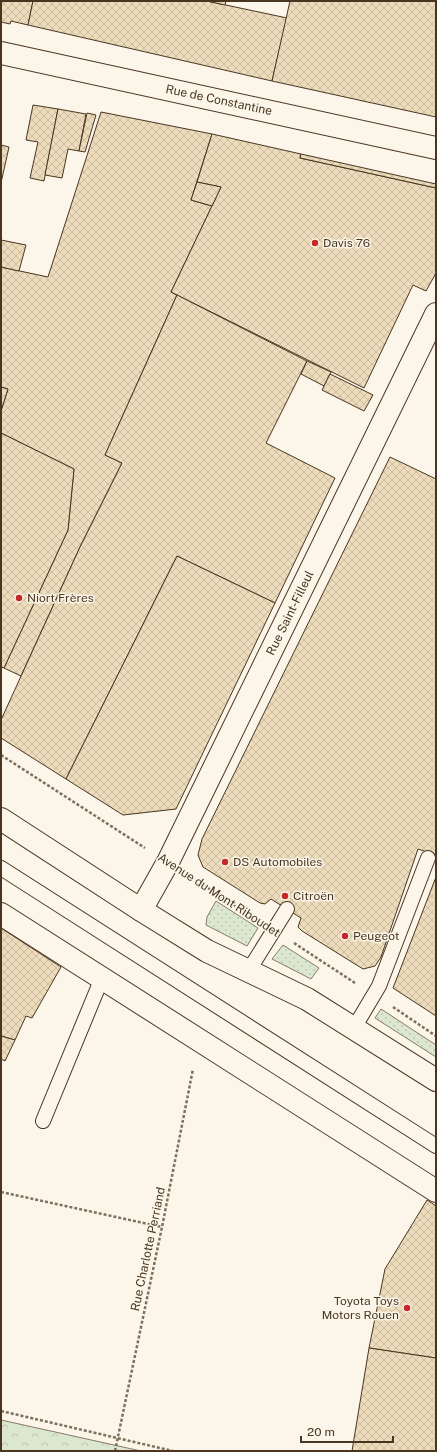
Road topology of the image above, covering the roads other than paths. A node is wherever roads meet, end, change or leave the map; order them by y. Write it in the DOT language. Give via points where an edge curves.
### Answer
graph roads {
  1 [pos="1,53"];
  2 [pos="436,148"];
  3 [pos="436,314"];
  4 [pos="1,819"];
  5 [pos="428,858"];
  6 [pos="1,868"];
  7 [pos="287,909"];
  8 [pos="141,910"];
  9 [pos="1,914"];
  10 [pos="249,970"];
  11 [pos="102,978"];
  12 [pos="354,1028"];
  13 [pos="436,1080"];
  14 [pos="43,1121"];
  15 [pos="436,1146"];
  16 [pos="436,1191"];
  1 -- 2 [label="street, Rue de Constantine"];
  3 -- 8 [label="street, Rue Saint-Filleul" via="168,862"];
  4 -- 8 [label="street"];
  5 -- 12 [label="lane" via="379,986"];
  6 -- 15 [label="lane"];
  7 -- 10 [label="lane"];
  8 -- 10 [label="street" via="208,951"];
  9 -- 11 [label="street"];
  10 -- 12 [label="street" via="307,999"];
  11 -- 14 [label="lane"];
  11 -- 16 [label="street"];
  12 -- 13 [label="street"];
}
